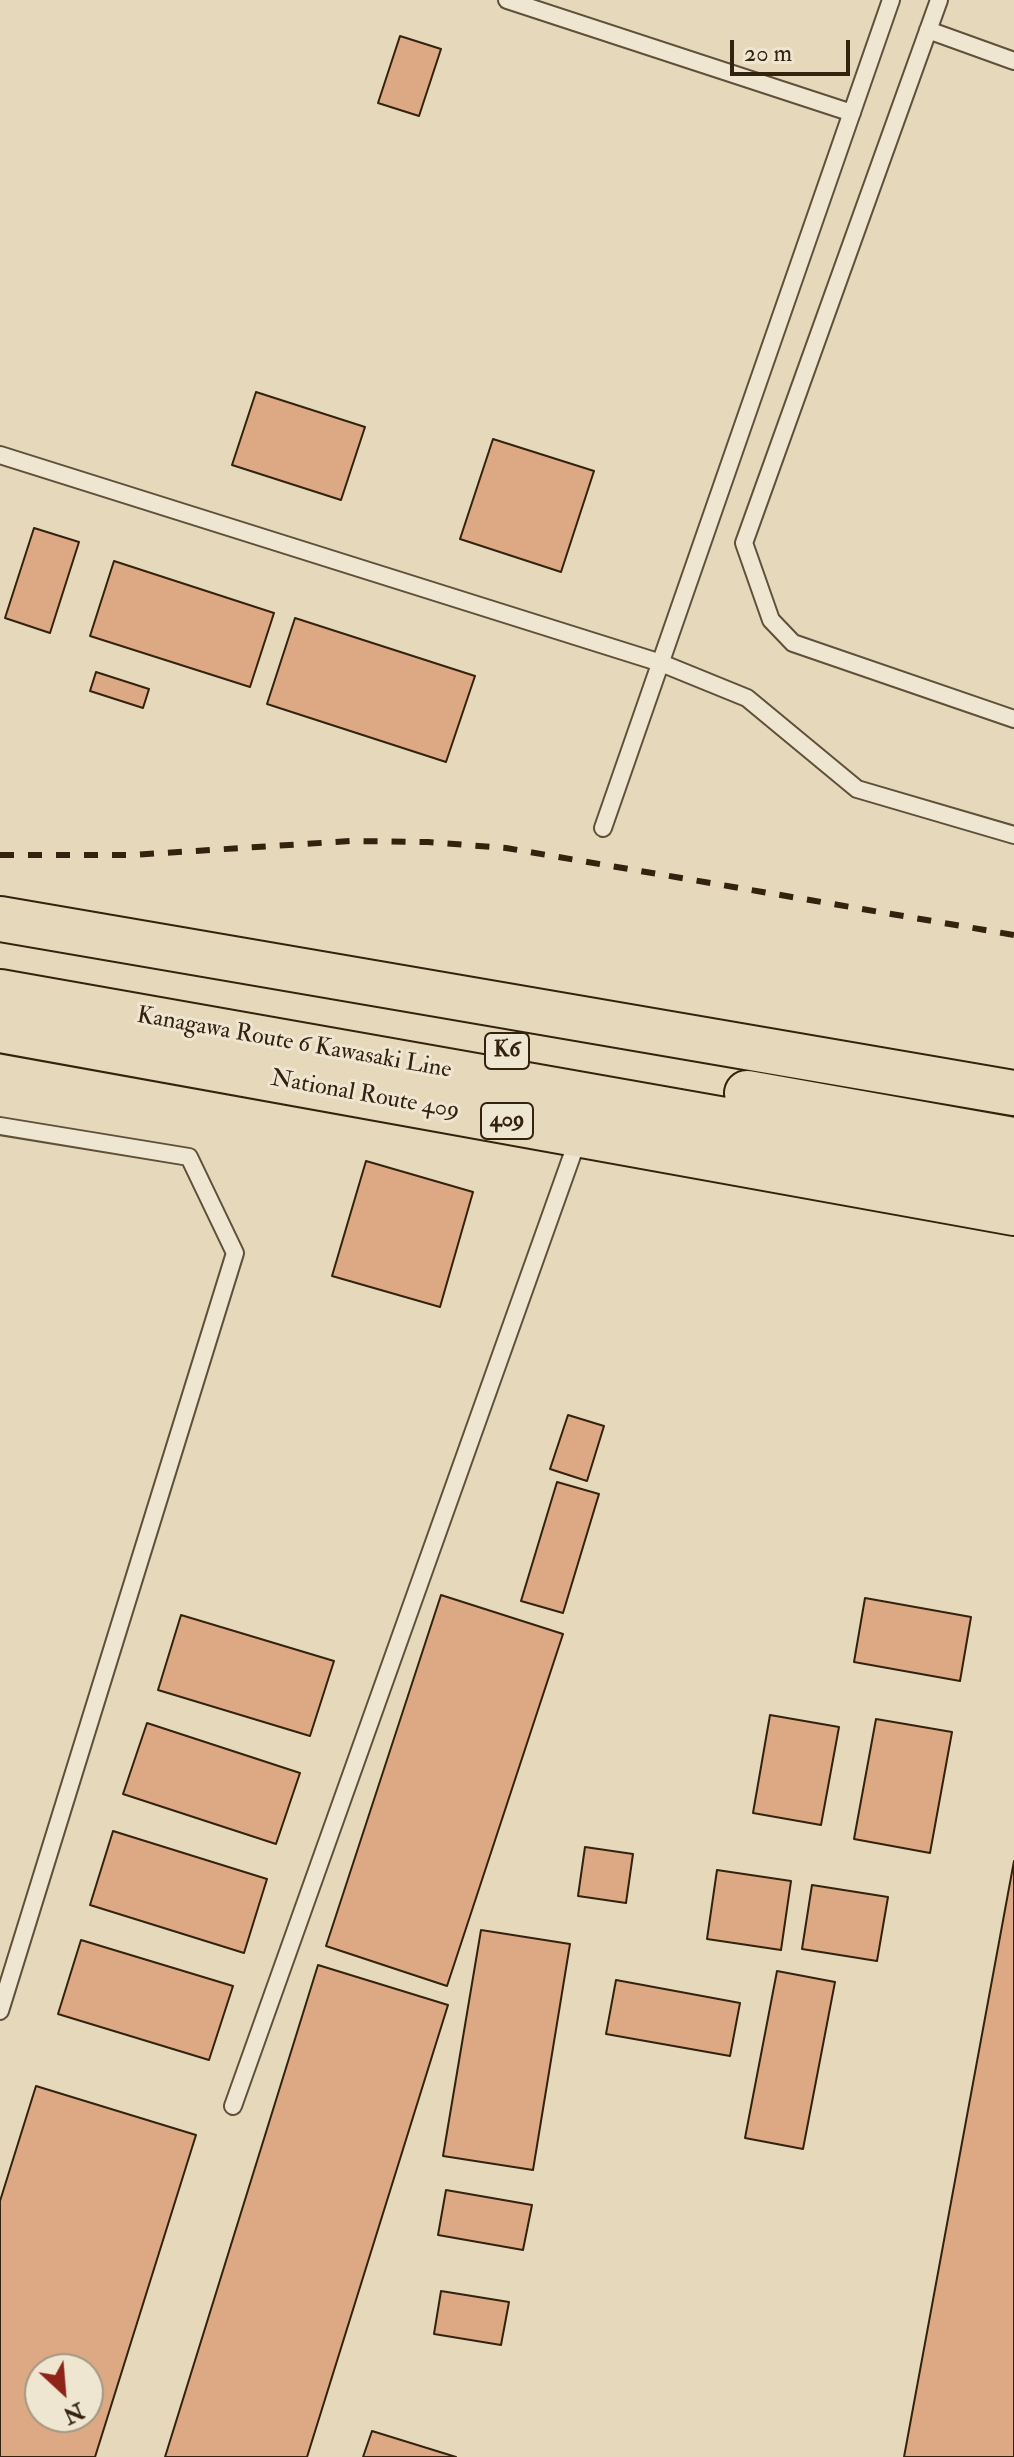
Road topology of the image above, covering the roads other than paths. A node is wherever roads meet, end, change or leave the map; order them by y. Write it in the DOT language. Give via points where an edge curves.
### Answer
graph roads {
  1 [pos="507,0"];
  2 [pos="891,0"];
  3 [pos="939,0"];
  4 [pos="928,30"];
  5 [pos="1014,61"];
  6 [pos="852,113"];
  7 [pos="0,455"];
  8 [pos="661,663"];
  9 [pos="1014,719"];
  10 [pos="603,828"];
  11 [pos="1014,835"];
  12 [pos="0,919"];
  13 [pos="0,961"];
  14 [pos="0,992"];
  15 [pos="0,1030"];
  16 [pos="1014,1093"];
  17 [pos="0,1126"];
  18 [pos="580,1134"];
  19 [pos="1014,1140"];
  20 [pos="1014,1171"];
  21 [pos="1014,1213"];
  22 [pos="0,2011"];
  23 [pos="233,2106"];
  1 -- 6 [label="lane"];
  2 -- 6 [label="lane"];
  3 -- 4 [label="lane"];
  4 -- 5 [label="lane"];
  4 -- 9 [label="lane" via="744,543 771,620 793,643"];
  6 -- 8 [label="lane"];
  7 -- 8 [label="lane"];
  8 -- 10 [label="lane"];
  8 -- 11 [label="lane" via="747,698 857,789"];
  12 -- 16 [label="highway"];
  13 -- 19 [label="highway, Kanagawa Route 6 Kawasaki Line / K6"];
  14 -- 20 [label="highway, Kanagawa Route 6 Kawasaki Line / K6"];
  15 -- 18 [label="highway, National Route 409 / 409"];
  17 -- 22 [label="lane" via="189,1157 235,1253"];
  18 -- 21 [label="highway, National Route 409 / 409"];
  18 -- 23 [label="lane"];
}
